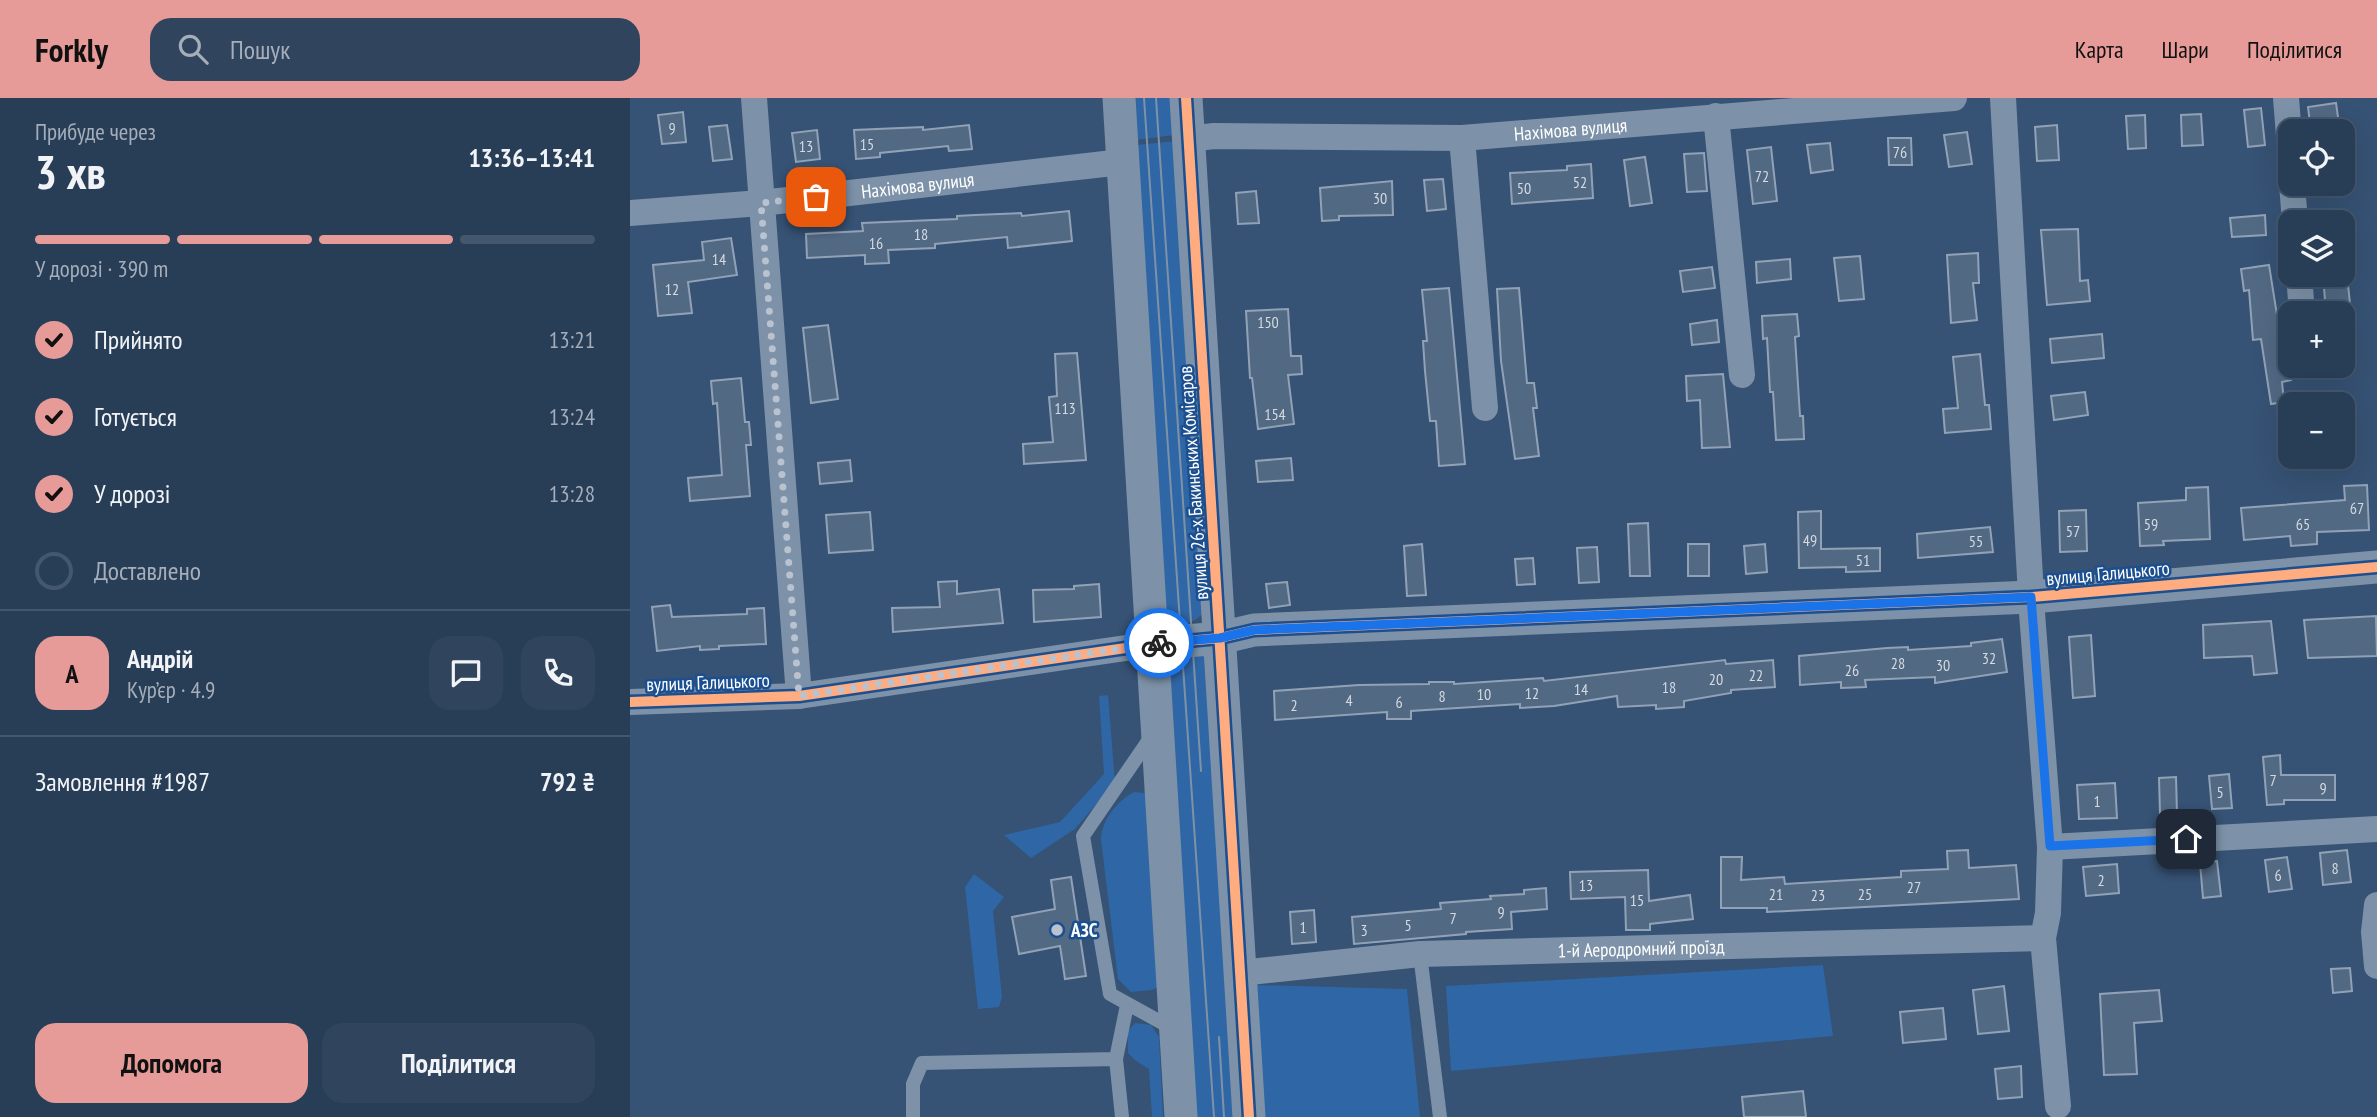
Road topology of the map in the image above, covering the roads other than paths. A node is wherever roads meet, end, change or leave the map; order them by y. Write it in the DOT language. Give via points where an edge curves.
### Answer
graph roads {
  1 [pos="754,98"];
  2 [pos="1119,98"];
  3 [pos="1186,98"];
  4 [pos="1954,98"];
  5 [pos="2003,98"];
  6 [pos="2286,98"];
  7 [pos="1766,105"];
  8 [pos="1723,110"];
  9 [pos="2288,119"];
  10 [pos="1462,138"];
  11 [pos="1188,139"];
  12 [pos="1122,163"];
  13 [pos="761,203"];
  14 [pos="630,213"];
  15 [pos="1742,375"];
  16 [pos="1485,408"];
  17 [pos="2377,567"];
  18 [pos="2031,597"];
  19 [pos="1220,638"];
  20 [pos="1153,644"];
  21 [pos="799,696"];
  22 [pos="630,702"];
  23 [pos="1158,727"];
  24 [pos="2377,829"];
  25 [pos="2050,846"];
  26 [pos="2377,905"];
  27 [pos="2043,938"];
  28 [pos="1420,954"];
  29 [pos="2377,966"];
  30 [pos="1240,973"];
  31 [pos="1128,1005"];
  32 [pos="1175,1030"];
  33 [pos="1116,1059"];
  34 [pos="2058,1106"];
  35 [pos="914,1117"];
  36 [pos="1122,1117"];
  37 [pos="1181,1117"];
  38 [pos="1249,1117"];
  39 [pos="1440,1117"];
  1 -- 13 [label="street"];
  2 -- 12 [label="street"];
  3 -- 11 [label="street, вулиця 26-х Бакинських Комісаров"];
  4 -- 7 [label="street, Нахімова вулиця"];
  5 -- 18 [label="street"];
  6 -- 9 [label="street"];
  7 -- 8 [label="street, Нахімова вулиця"];
  8 -- 10 [label="street, Нахімова вулиця"];
  8 -- 15 [label="street"];
  10 -- 11 [label="street, Нахімова вулиця"];
  10 -- 16 [label="street"];
  11 -- 19 [label="street, вулиця 26-х Бакинських Комісаров"];
  12 -- 13 [label="street, Нахімова вулиця"];
  12 -- 20 [label="street"];
  13 -- 14 [label="street, Нахімова вулиця"];
  13 -- 21 [label="street"];
  17 -- 18 [label="street, вулиця Галицького"];
  18 -- 19 [label="street, вулиця Галицького" via="1254,630"];
  18 -- 25 [label="street"];
  19 -- 20 [label="street, вулиця Галицького"];
  19 -- 30 [label="street, вулиця 26-х Бакинських Комісаров"];
  20 -- 21 [label="street, вулиця Галицького"];
  20 -- 23 [label="street"];
  21 -- 22 [label="street, вулиця Галицького"];
  23 -- 31 [label="lane" via="1083,836 1110,994"];
  23 -- 32 [label="street"];
  24 -- 25 [label="street"];
  25 -- 27 [label="street"];
  26 -- 29 [label="street"];
  27 -- 28 [label="street, 1-й Аеродромний проїзд"];
  27 -- 34 [label="street"];
  28 -- 30 [label="street, 1-й Аеродромний проїзд"];
  28 -- 39 [label="lane"];
  30 -- 38 [label="street, вулиця 26-х Бакинських Комісаров"];
  31 -- 32 [label="lane"];
  31 -- 33 [label="lane"];
  32 -- 37 [label="street"];
  33 -- 35 [label="lane" via="922,1063 913,1084"];
  33 -- 36 [label="lane"];
}
